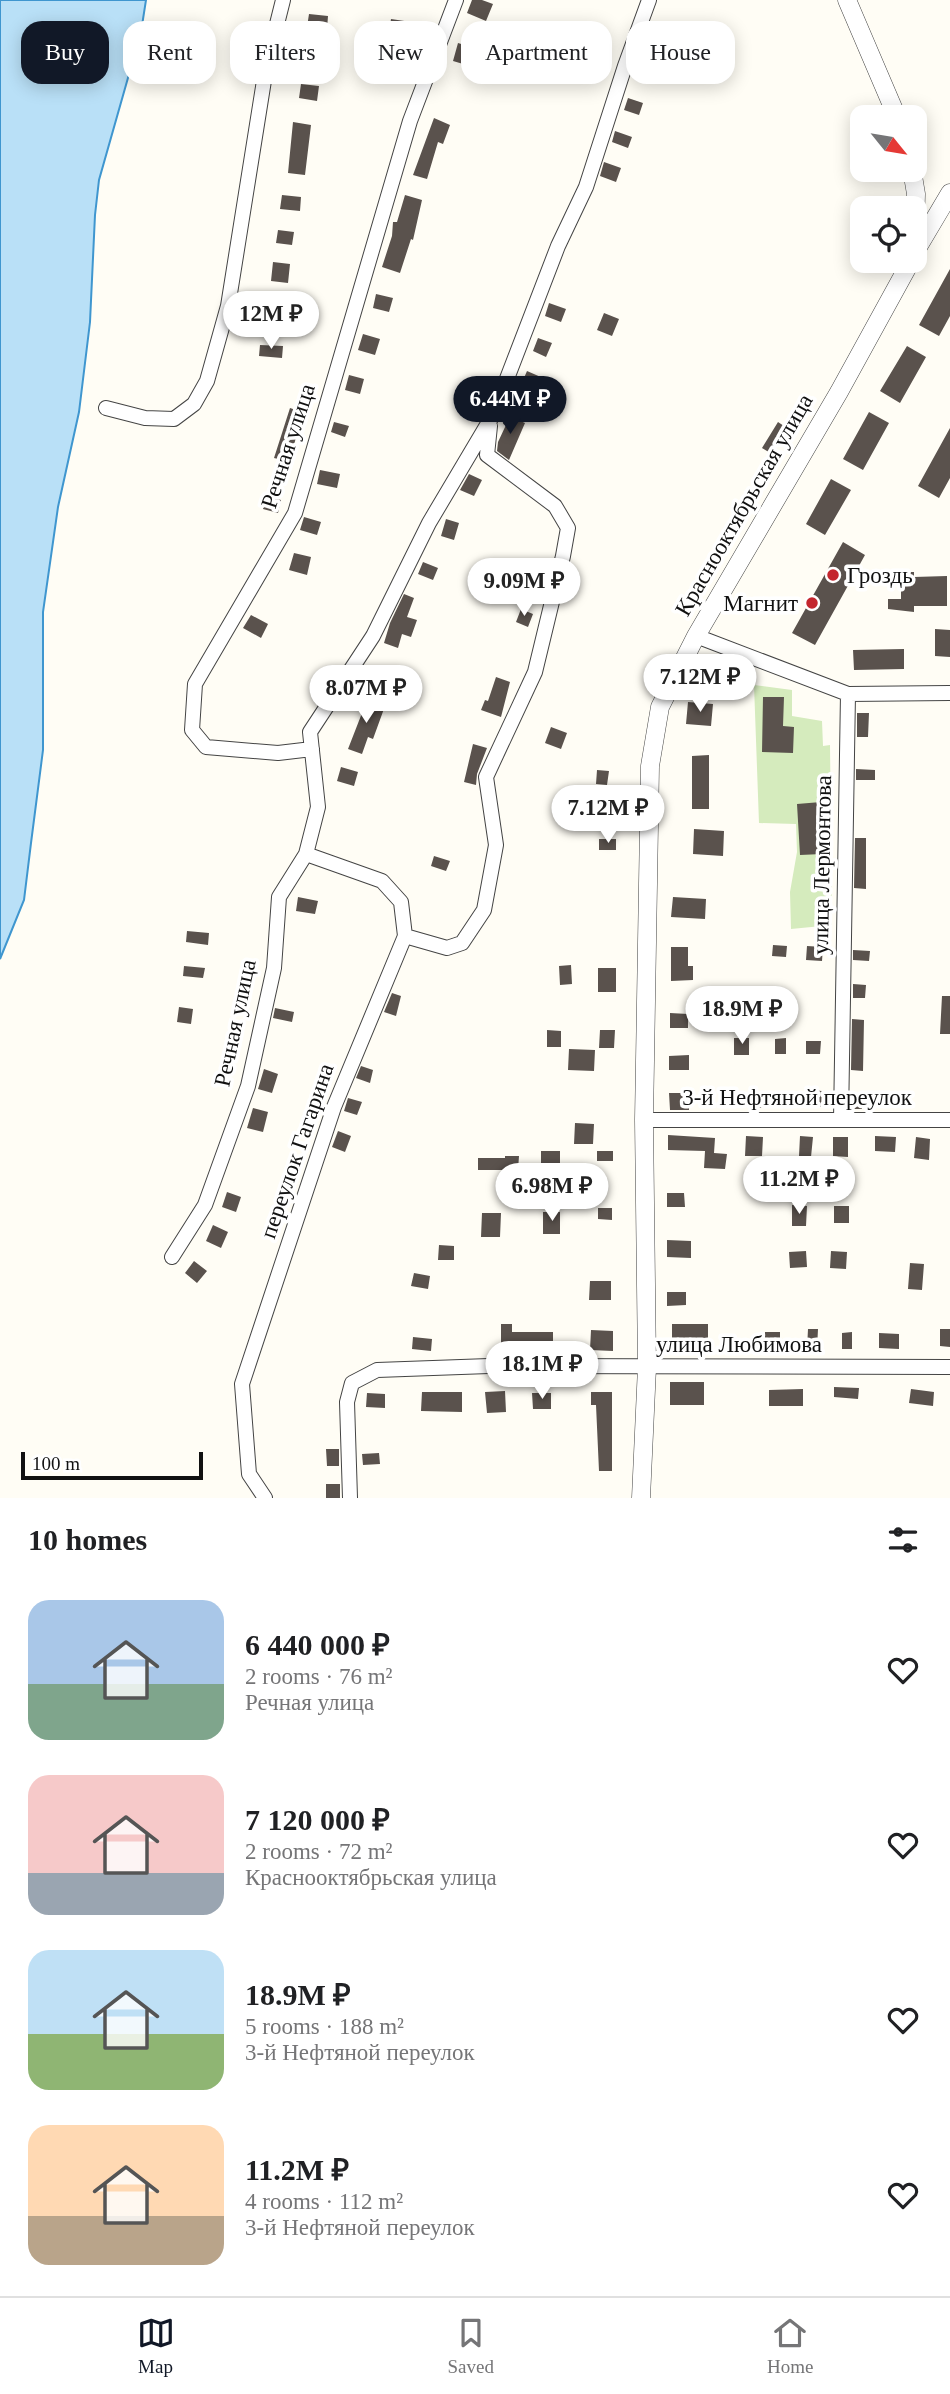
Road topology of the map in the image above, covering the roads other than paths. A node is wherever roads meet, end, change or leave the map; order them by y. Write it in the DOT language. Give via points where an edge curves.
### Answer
graph roads {
  1 [pos="283,0"];
  2 [pos="456,0"];
  3 [pos="649,0"];
  4 [pos="847,0"];
  5 [pos="892,105"];
  6 [pos="950,193"];
  7 [pos="927,232"];
  8 [pos="904,273"];
  9 [pos="106,408"];
  10 [pos="493,415"];
  11 [pos="696,636"];
  12 [pos="950,693"];
  13 [pos="848,694"];
  14 [pos="312,750"];
  15 [pos="306,854"];
  16 [pos="405,936"];
  17 [pos="644,1120"];
  18 [pos="841,1120"];
  19 [pos="950,1120"];
  20 [pos="172,1257"];
  21 [pos="648,1367"];
  22 [pos="950,1367"];
  23 [pos="265,1498"];
  24 [pos="350,1498"];
  25 [pos="641,1498"];
  1 -- 9 [label="street" via="266,68 228,306 207,381 194,404 174,419 145,418"];
  2 -- 14 [label="street, Речная улица" via="410,121 295,513 195,684 191,730 206,747 278,753"];
  3 -- 10 [label="street, Речная улица" via="586,187 558,246"];
  4 -- 5 [label="street"];
  6 -- 7 [label="street"];
  8 -- 11 [label="street, Краснооктябрьская улица"];
  10 -- 14 [label="street, Речная улица" via="429,523 373,636 310,732"];
  10 -- 16 [label="street" via="487,455 555,506 568,528 535,672 486,777 496,845 484,909 462,943 447,948"];
  11 -- 13 [label="street"];
  11 -- 17 [label="street, Краснооктябрьская улица" via="660,707 650,766"];
  12 -- 13 [label="street"];
  13 -- 18 [label="street, улица Лермонтова"];
  14 -- 15 [label="street, Речная улица" via="317,807"];
  15 -- 16 [label="street" via="382,881 401,902"];
  15 -- 20 [label="street, Речная улица" via="279,897 274,968 248,1086 205,1205"];
  16 -- 23 [label="street, переулок Гагарина" via="334,1107 242,1384 249,1474"];
  17 -- 18 [label="street, 3-й Нефтяной переулок"];
  17 -- 21 [label="street, Краснооктябрьская улица"];
  18 -- 19 [label="street, 3-й Нефтяной переулок"];
  21 -- 22 [label="street, улица Любимова"];
  21 -- 24 [label="street, улица Любимова" via="377,1370 352,1383 347,1402"];
  21 -- 25 [label="street, Краснооктябрьская улица"];
}
